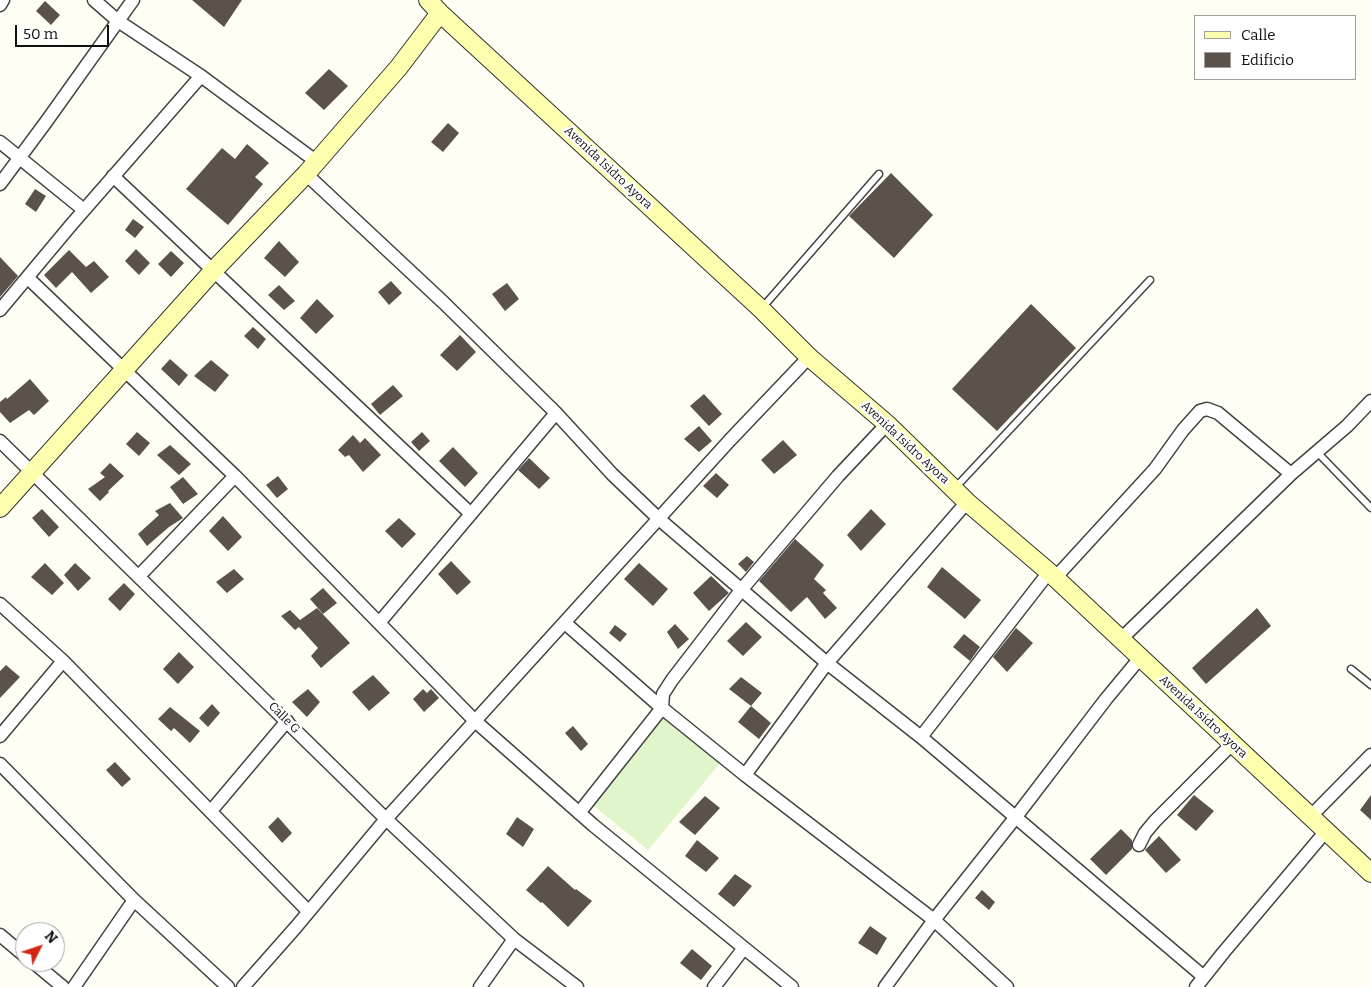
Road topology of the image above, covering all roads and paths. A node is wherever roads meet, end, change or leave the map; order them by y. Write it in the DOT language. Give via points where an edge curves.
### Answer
graph roads {
  1 [pos="3,0"];
  2 [pos="94,0"];
  3 [pos="133,0"];
  4 [pos="428,0"];
  5 [pos="0,4"];
  6 [pos="440,13"];
  7 [pos="118,20"];
  8 [pos="201,76"];
  9 [pos="0,142"];
  10 [pos="20,158"];
  11 [pos="311,168"];
  12 [pos="879,174"];
  13 [pos="113,176"];
  14 [pos="0,184"];
  15 [pos="84,210"];
  16 [pos="213,271"];
  17 [pos="28,278"];
  18 [pos="1150,280"];
  19 [pos="761,309"];
  20 [pos="0,310"];
  21 [pos="809,357"];
  22 [pos="124,369"];
  23 [pos="1371,401"];
  24 [pos="556,413"];
  25 [pos="887,424"];
  26 [pos="0,441"];
  27 [pos="1317,452"];
  28 [pos="32,471"];
  29 [pos="1291,474"];
  30 [pos="234,476"];
  31 [pos="954,489"];
  32 [pos="967,502"];
  33 [pos="0,508"];
  34 [pos="1371,508"];
  35 [pos="470,514"];
  36 [pos="659,519"];
  37 [pos="1052,575"];
  38 [pos="139,576"];
  39 [pos="742,589"];
  40 [pos="0,604"];
  41 [pos="379,623"];
  42 [pos="565,623"];
  43 [pos="1120,640"];
  44 [pos="1140,658"];
  45 [pos="63,661"];
  46 [pos="827,663"];
  47 [pos="1351,669"];
  48 [pos="1371,685"];
  49 [pos="662,708"];
  50 [pos="287,721"];
  51 [pos="475,721"];
  52 [pos="0,736"];
  53 [pos="921,737"];
  54 [pos="1232,744"];
  55 [pos="1371,755"];
  56 [pos="0,764"];
  57 [pos="746,775"];
  58 [pos="211,811"];
  59 [pos="579,813"];
  60 [pos="1310,817"];
  61 [pos="1016,818"];
  62 [pos="386,819"];
  63 [pos="1326,832"];
  64 [pos="1140,845"];
  65 [pos="1371,873"];
  66 [pos="134,900"];
  67 [pos="308,911"];
  68 [pos="934,920"];
  69 [pos="0,935"];
  70 [pos="514,939"];
  71 [pos="15,948"];
  72 [pos="744,948"];
  73 [pos="44,972"];
  74 [pos="1200,982"];
  75 [pos="63,987"];
  76 [pos="74,987"];
  77 [pos="228,987"];
  78 [pos="243,987"];
  79 [pos="480,987"];
  80 [pos="577,987"];
  81 [pos="714,987"];
  82 [pos="792,987"];
  83 [pos="885,987"];
  84 [pos="1007,987"];
  1 -- 5 [label="street"];
  2 -- 7 [label="street"];
  3 -- 7 [label="street"];
  4 -- 6 [label="street, Avenida Isidro Ayora"];
  6 -- 11 [label="street" via="399,67"];
  6 -- 19 [label="street, Avenida Isidro Ayora"];
  7 -- 8 [label="street"];
  7 -- 10 [label="street"];
  8 -- 11 [label="street"];
  8 -- 13 [label="street"];
  9 -- 10 [label="street"];
  10 -- 14 [label="street"];
  10 -- 15 [label="street"];
  11 -- 16 [label="street"];
  11 -- 24 [label="street"];
  12 -- 19 [label="lane"];
  13 -- 15 [label="street"];
  13 -- 16 [label="street"];
  15 -- 17 [label="street"];
  16 -- 22 [label="street"];
  16 -- 35 [label="street"];
  17 -- 20 [label="street"];
  17 -- 22 [label="street"];
  18 -- 31 [label="lane"];
  19 -- 21 [label="street, Avenida Isidro Ayora"];
  21 -- 25 [label="street, Avenida Isidro Ayora"];
  21 -- 36 [label="street"];
  22 -- 28 [label="street"];
  22 -- 30 [label="street"];
  23 -- 27 [label="street"];
  24 -- 35 [label="street"];
  24 -- 36 [label="street"];
  25 -- 31 [label="street, Avenida Isidro Ayora"];
  25 -- 39 [label="street"];
  26 -- 28 [label="street, Calle G"];
  27 -- 29 [label="street"];
  27 -- 34 [label="lane"];
  28 -- 33 [label="street"];
  28 -- 38 [label="street, Calle G"];
  29 -- 37 [label="street" via="1218,413 1207,409 1200,411 1155,469"];
  29 -- 43 [label="street"];
  30 -- 38 [label="street"];
  30 -- 41 [label="street"];
  31 -- 32 [label="street, Avenida Isidro Ayora"];
  32 -- 37 [label="street, Avenida Isidro Ayora"];
  32 -- 46 [label="street"];
  35 -- 41 [label="street"];
  36 -- 39 [label="street"];
  36 -- 42 [label="street"];
  37 -- 43 [label="street, Avenida Isidro Ayora"];
  37 -- 53 [label="street"];
  38 -- 50 [label="street, Calle G"];
  39 -- 46 [label="street"];
  39 -- 49 [label="street" via="672,680 663,694"];
  40 -- 45 [label="street"];
  41 -- 51 [label="street"];
  42 -- 49 [label="street"];
  42 -- 51 [label="street"];
  43 -- 44 [label="street, Avenida Isidro Ayora"];
  44 -- 54 [label="street, Avenida Isidro Ayora"];
  44 -- 61 [label="street"];
  45 -- 52 [label="street"];
  45 -- 58 [label="street"];
  46 -- 53 [label="street"];
  46 -- 57 [label="street"];
  47 -- 48 [label="lane"];
  49 -- 57 [label="street"];
  49 -- 59 [label="street"];
  50 -- 58 [label="street"];
  50 -- 62 [label="street, Calle G"];
  51 -- 59 [label="street"];
  51 -- 62 [label="street"];
  53 -- 61 [label="street"];
  54 -- 60 [label="street, Avenida Isidro Ayora"];
  54 -- 64 [label="street" via="1155,821"];
  55 -- 60 [label="street"];
  56 -- 66 [label="street"];
  57 -- 68 [label="street"];
  58 -- 67 [label="street"];
  59 -- 72 [label="street"];
  60 -- 63 [label="street, Avenida Isidro Ayora"];
  61 -- 68 [label="street"];
  61 -- 74 [label="street"];
  62 -- 67 [label="street"];
  62 -- 70 [label="street, Calle G"];
  63 -- 65 [label="street, Avenida Isidro Ayora"];
  63 -- 74 [label="street"];
  66 -- 76 [label="street"];
  66 -- 77 [label="street"];
  67 -- 78 [label="street"];
  68 -- 83 [label="street"];
  68 -- 84 [label="street"];
  69 -- 71 [label="street"];
  70 -- 79 [label="street"];
  70 -- 80 [label="street, Calle G"];
  72 -- 81 [label="street"];
  72 -- 82 [label="street"];
  73 -- 75 [label="street"];
}
